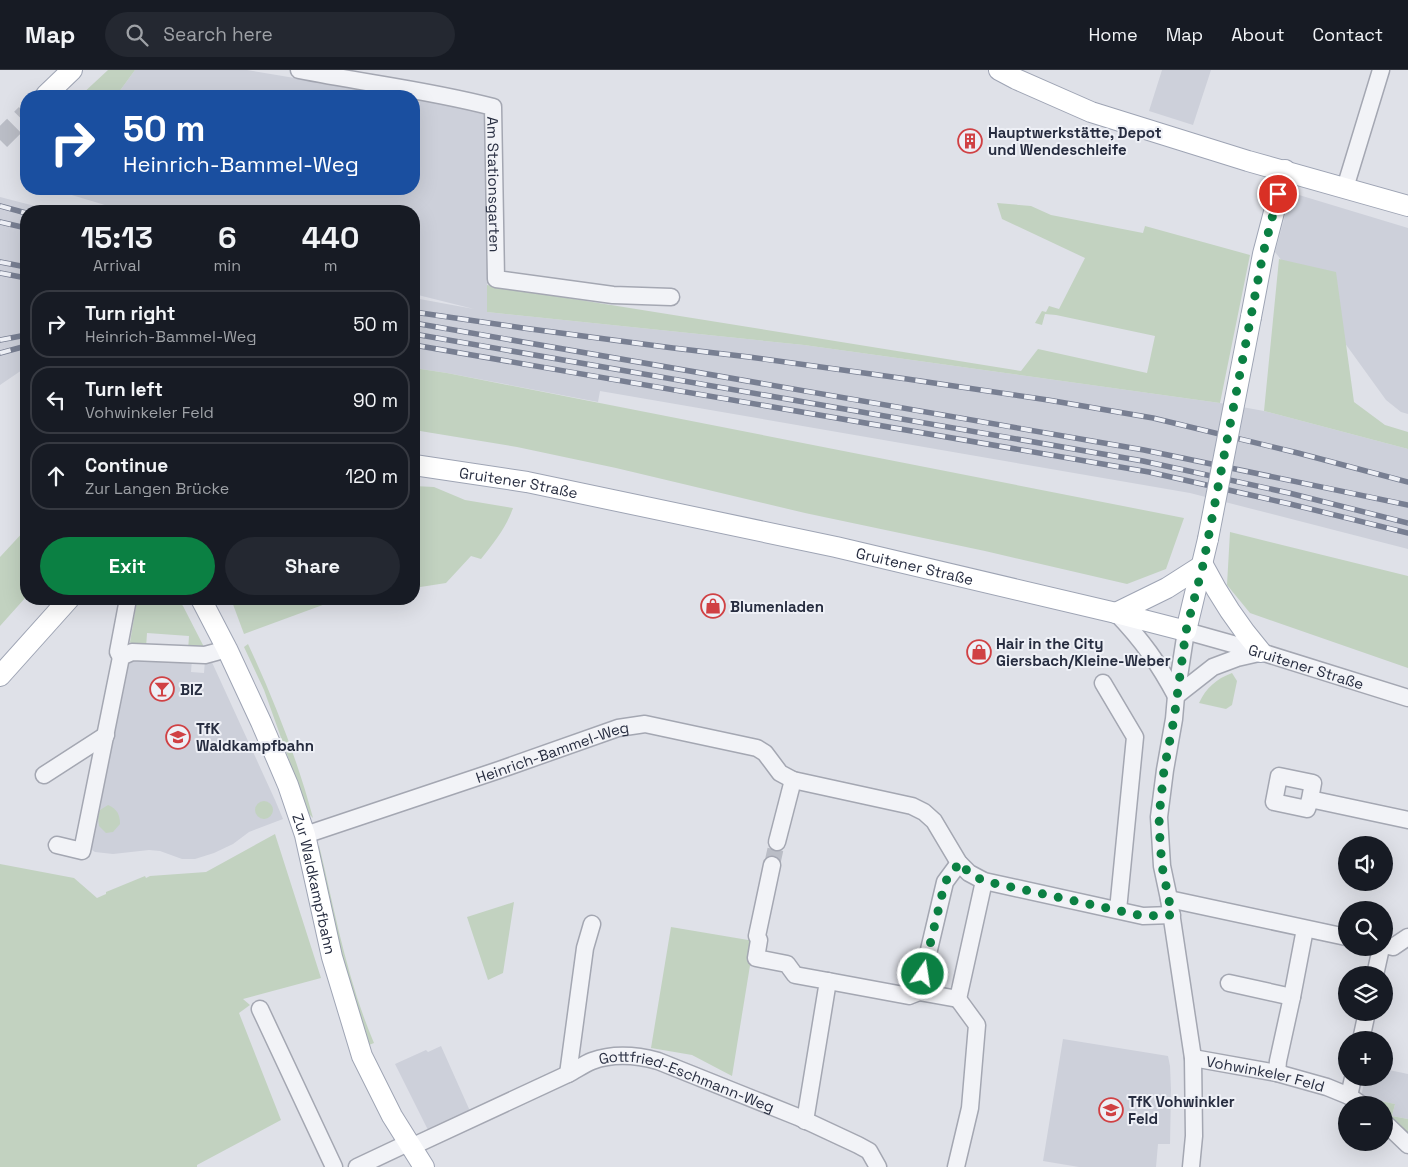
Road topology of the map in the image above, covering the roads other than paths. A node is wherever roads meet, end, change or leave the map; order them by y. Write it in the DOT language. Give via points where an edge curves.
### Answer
graph roads {
  1 [pos="72,70"];
  2 [pos="303,70"];
  3 [pos="1381,70"];
  4 [pos="1013,73"];
  5 [pos="51,90"];
  6 [pos="414,90"];
  7 [pos="420,91"];
  8 [pos="1285,170"];
  9 [pos="1345,188"];
  10 [pos="1408,206"];
  11 [pos="671,298"];
  12 [pos="420,465"];
  13 [pos="1203,565"];
  14 [pos="49,605"];
  15 [pos="64,605"];
  16 [pos="127,605"];
  17 [pos="204,605"];
  18 [pos="1116,613"];
  19 [pos="1186,631"];
  20 [pos="227,649"];
  21 [pos="22,652"];
  22 [pos="1262,652"];
  23 [pos="121,657"];
  24 [pos="0,676"];
  25 [pos="1103,683"];
  26 [pos="1176,696"];
  27 [pos="1408,698"];
  28 [pos="106,735"];
  29 [pos="44,775"];
  30 [pos="793,780"];
  31 [pos="1310,799"];
  32 [pos="1408,820"];
  33 [pos="305,835"];
  34 [pos="777,842"];
  35 [pos="57,846"];
  36 [pos="960,862"];
  37 [pos="772,865"];
  38 [pos="984,881"];
  39 [pos="1170,907"];
  40 [pos="1118,910"];
  41 [pos="592,924"];
  42 [pos="1305,929"];
  43 [pos="1338,936"];
  44 [pos="1408,937"];
  45 [pos="1393,948"];
  46 [pos="828,981"];
  47 [pos="1229,984"];
  48 [pos="919,992"];
  49 [pos="1292,997"];
  50 [pos="958,998"];
  51 [pos="260,1009"];
  52 [pos="1193,1058"];
  53 [pos="1277,1073"];
  54 [pos="568,1074"];
  55 [pos="1347,1096"];
  56 [pos="805,1120"];
  57 [pos="1393,1131"];
  58 [pos="410,1145"];
  59 [pos="1408,1145"];
  60 [pos="877,1166"];
  61 [pos="334,1167"];
  62 [pos="357,1167"];
  63 [pos="424,1167"];
  64 [pos="956,1167"];
  65 [pos="1191,1167"];
  1 -- 5 [label="main road"];
  2 -- 6 [label="street, Am Stationsgarten"];
  3 -- 9 [label="street"];
  4 -- 8 [label="main road" via="1091,112"];
  7 -- 11 [label="street, Am Stationsgarten" via="493,107 496,279 613,295"];
  8 -- 9 [label="main road"];
  8 -- 13 [label="main road, bridge" via="1263,254"];
  9 -- 10 [label="main road"];
  12 -- 18 [label="main road, Gruitener Straße" via="527,482 827,545"];
  13 -- 18 [label="main road" via="1167,588"];
  13 -- 19 [label="main road"];
  13 -- 22 [label="main road" via="1236,621"];
  14 -- 21 [label="main road"];
  15 -- 21 [label="main road"];
  16 -- 23 [label="street" via="118,652"];
  17 -- 20 [label="main road, Zur Waldkampfbahn"];
  18 -- 19 [label="main road, Gruitener Straße"];
  18 -- 26 [label="street" via="1149,651"];
  19 -- 22 [label="street, Gruitener Straße"];
  19 -- 26 [label="street, Vohwinkeler Feld"];
  20 -- 23 [label="street" via="205,655 132,652"];
  20 -- 33 [label="main road, Zur Waldkampfbahn" via="288,785"];
  21 -- 24 [label="main road"];
  22 -- 26 [label="street" via="1213,667"];
  22 -- 27 [label="street, Gruitener Straße"];
  23 -- 28 [label="street"];
  25 -- 40 [label="street" via="1135,737"];
  26 -- 39 [label="street, Vohwinkeler Feld" via="1159,817 1162,866"];
  28 -- 29 [label="street"];
  28 -- 35 [label="street" via="82,851"];
  30 -- 33 [label="street, Heinrich-Bammel-Weg" via="780,773 765,753 757,748 645,724 618,728"];
  30 -- 34 [label="street"];
  30 -- 36 [label="street, Heinrich-Bammel-Weg" via="912,806 934,821"];
  31 -- 32 [label="street"];
  33 -- 58 [label="main road, Zur Waldkampfbahn" via="332,957 362,1056"];
  36 -- 38 [label="street, Heinrich-Bammel-Weg" via="969,873"];
  36 -- 48 [label="street" via="945,882"];
  37 -- 46 [label="street" via="756,936 759,940 756,958 788,964 795,976"];
  38 -- 40 [label="street, Heinrich-Bammel-Weg"];
  38 -- 50 [label="street"];
  39 -- 40 [label="street, Heinrich-Bammel-Weg" via="1143,916"];
  39 -- 42 [label="street, Heinrich-Bammel-Weg"];
  39 -- 52 [label="street, Vohwinkeler Feld"];
  41 -- 54 [label="street" via="585,948"];
  42 -- 43 [label="street, Heinrich-Bammel-Weg"];
  42 -- 49 [label="street"];
  44 -- 45 [label="street"];
  46 -- 48 [label="street" via="909,996"];
  46 -- 56 [label="street"];
  47 -- 49 [label="street"];
  48 -- 50 [label="street"];
  49 -- 53 [label="street"];
  50 -- 64 [label="street" via="977,1025 970,1108"];
  51 -- 61 [label="street"];
  52 -- 53 [label="street, Vohwinkeler Feld"];
  52 -- 65 [label="street, Vohwinkeler Feld"];
  53 -- 55 [label="street, Vohwinkeler Feld"];
  54 -- 56 [label="street, Gottfried-Eschmann-Weg" via="592,1061 640,1056"];
  54 -- 58 [label="street, Gottfried-Eschmann-Weg"];
  56 -- 60 [label="street, Gottfried-Eschmann-Weg" via="869,1151"];
  57 -- 59 [label="street"];
  58 -- 62 [label="street, Gottfried-Eschmann-Weg"];
  58 -- 63 [label="main road, Zur Waldkampfbahn"];
}
